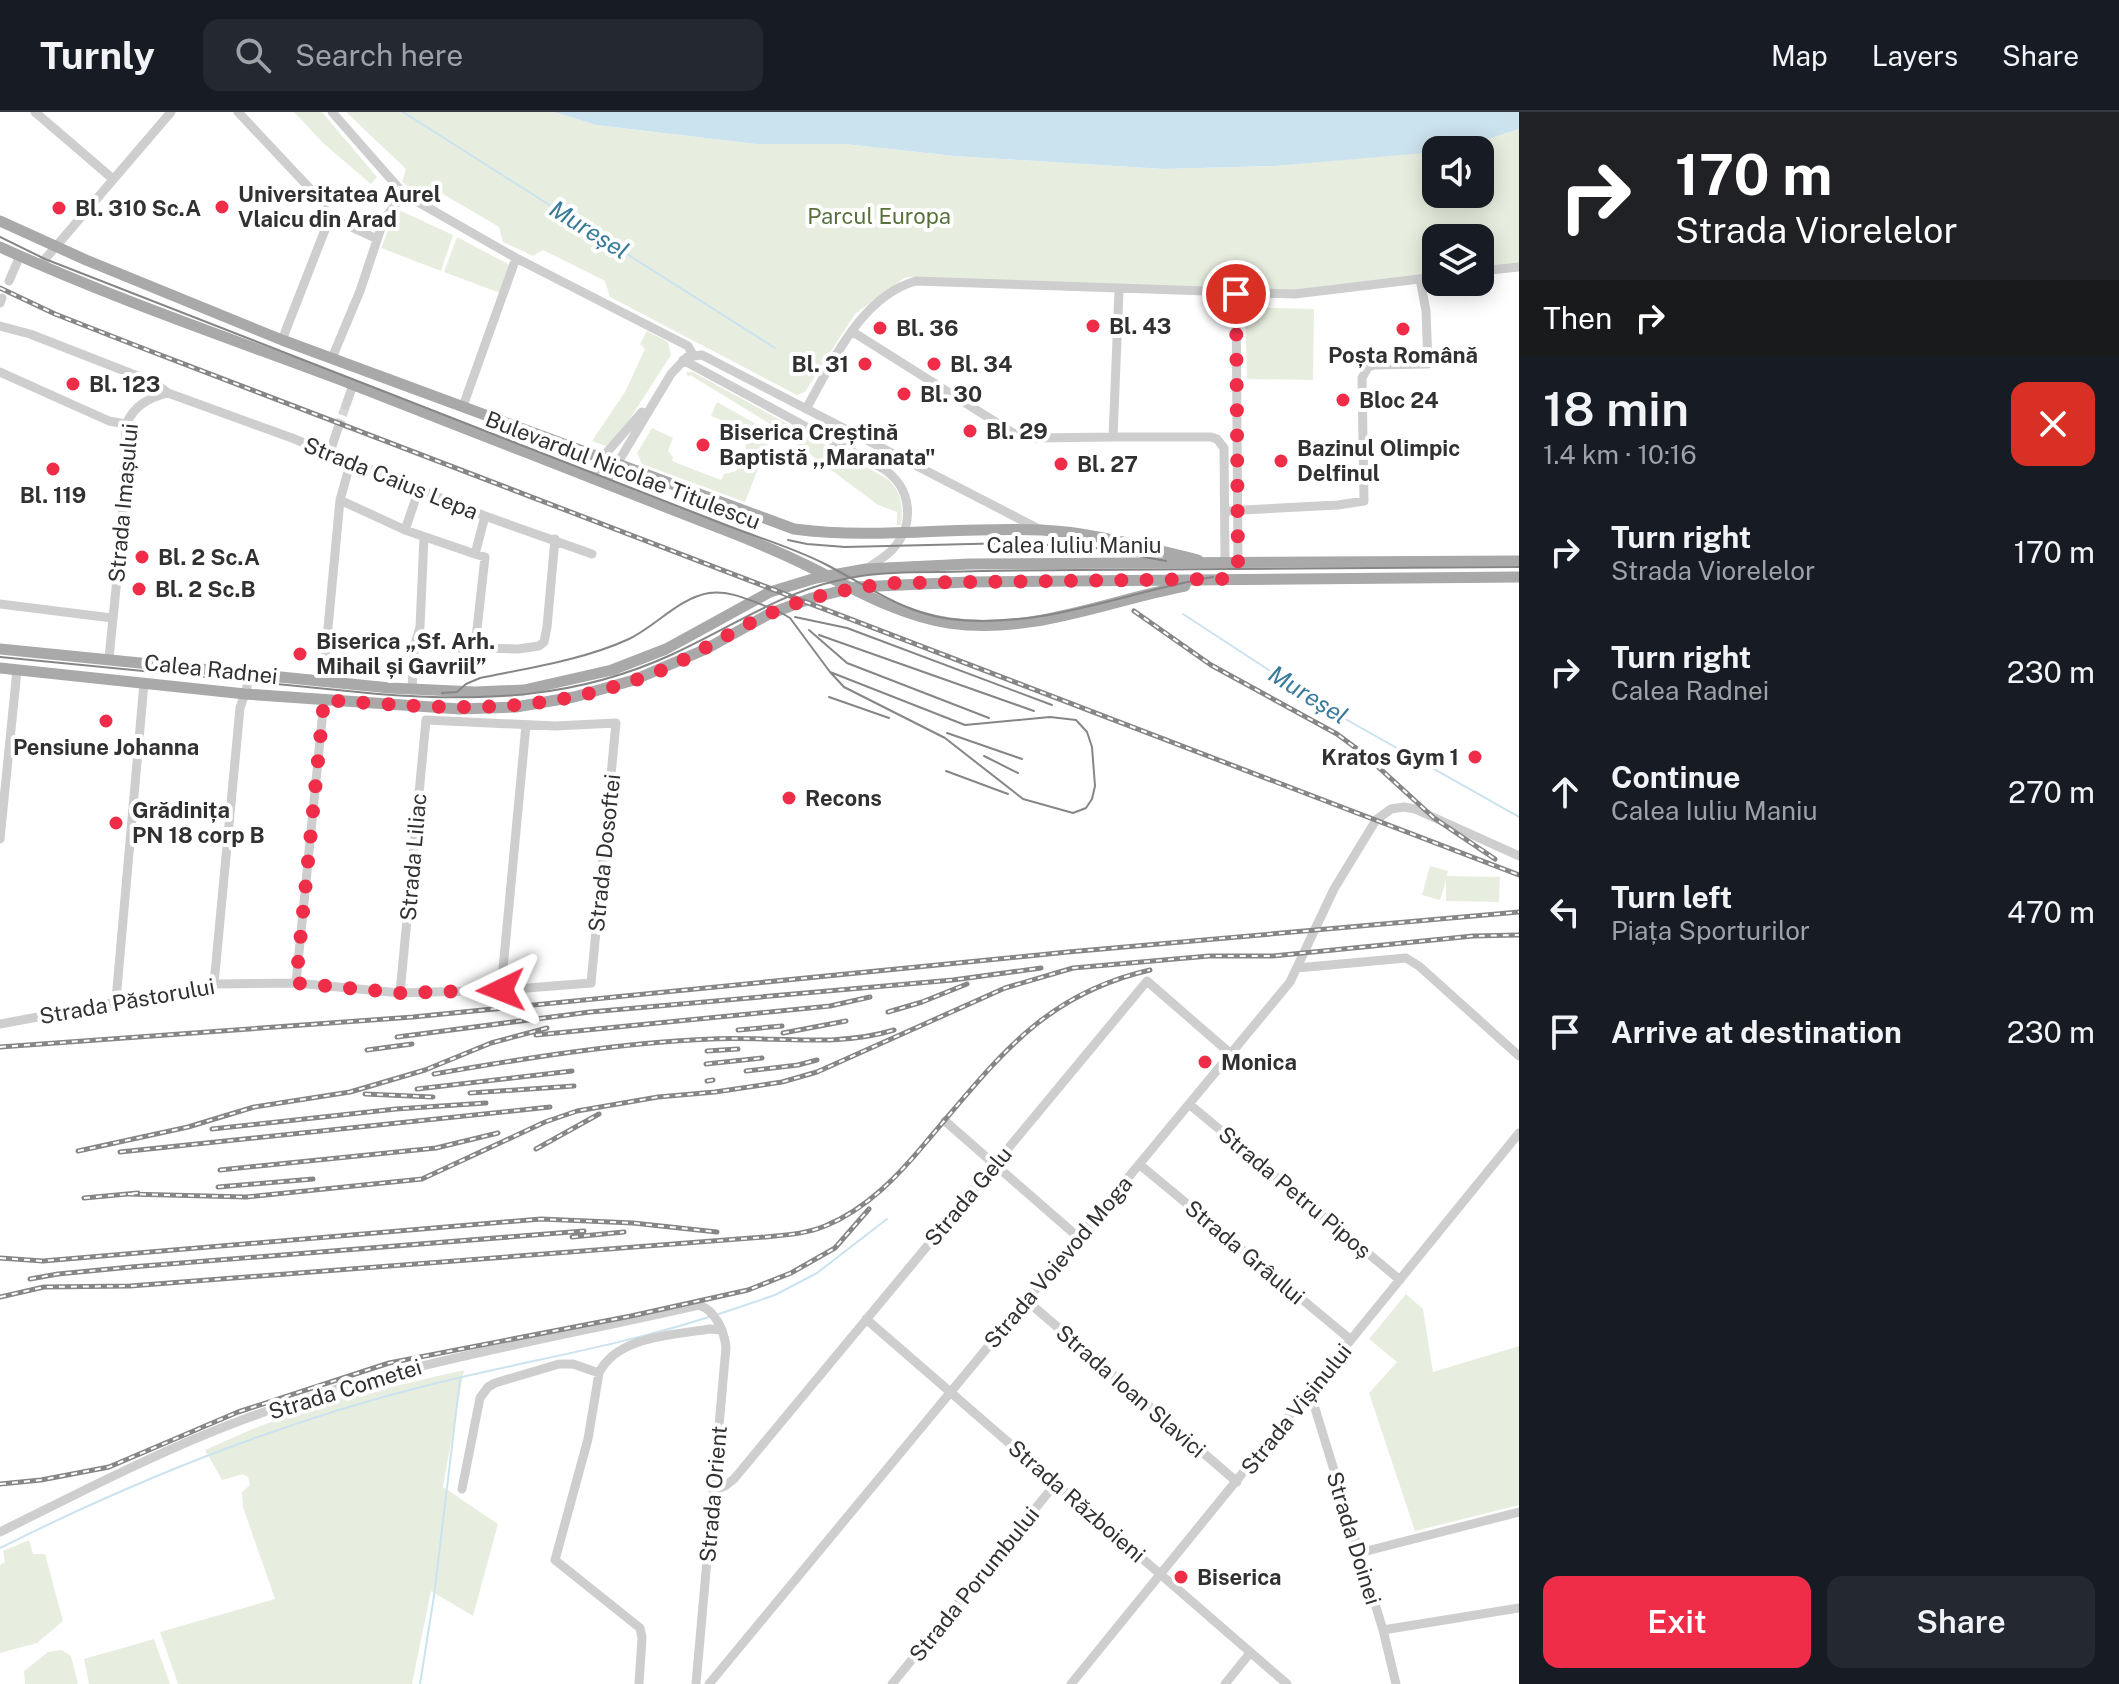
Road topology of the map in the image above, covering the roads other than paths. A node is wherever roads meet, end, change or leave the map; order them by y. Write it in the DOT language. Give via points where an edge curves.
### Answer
graph roads {
  1 [pos="35,112"];
  2 [pos="171,112"];
  3 [pos="238,112"];
  4 [pos="332,112"];
  5 [pos="113,179"];
  6 [pos="404,194"];
  7 [pos="330,217"];
  8 [pos="0,221"];
  9 [pos="377,239"];
  10 [pos="0,247"];
  11 [pos="56,247"];
  12 [pos="20,256"];
  13 [pos="516,258"];
  14 [pos="40,265"];
  15 [pos="1519,267"];
  16 [pos="1494,270"];
  17 [pos="1420,279"];
  18 [pos="9,281"];
  19 [pos="1119,290"];
  20 [pos="1236,294"];
  21 [pos="0,326"];
  22 [pos="853,332"];
  23 [pos="282,340"];
  24 [pos="693,355"];
  25 [pos="332,358"];
  26 [pos="683,360"];
  27 [pos="0,372"];
  28 [pos="353,385"];
  29 [pos="168,393"];
  30 [pos="657,395"];
  31 [pos="346,405"];
  32 [pos="463,406"];
  33 [pos="806,409"];
  34 [pos="126,424"];
  35 [pos="338,428"];
  36 [pos="1113,437"];
  37 [pos="330,452"];
  38 [pos="602,459"];
  39 [pos="351,461"];
  40 [pos="616,464"];
  41 [pos="591,479"];
  42 [pos="605,484"];
  43 [pos="419,489"];
  44 [pos="340,500"];
  45 [pos="1237,510"];
  46 [pos="1225,511"];
  47 [pos="485,516"];
  48 [pos="405,530"];
  49 [pos="1042,530"];
  50 [pos="424,537"];
  51 [pos="555,539"];
  52 [pos="476,552"];
  53 [pos="592,554"];
  54 [pos="1519,561"];
  55 [pos="1226,564"];
  56 [pos="866,569"];
  57 [pos="1519,577"];
  58 [pos="1215,581"];
  59 [pos="0,604"];
  60 [pos="112,618"];
  61 [pos="414,647"];
  62 [pos="475,647"];
  63 [pos="0,649"];
  64 [pos="648,657"];
  65 [pos="109,658"];
  66 [pos="0,668"];
  67 [pos="17,670"];
  68 [pos="653,673"];
  69 [pos="248,674"];
  70 [pos="323,681"];
  71 [pos="144,683"];
  72 [pos="412,690"];
  73 [pos="245,694"];
  74 [pos="324,700"];
  75 [pos="526,725"];
  76 [pos="0,839"];
  77 [pos="1519,856"];
  78 [pos="1297,968"];
  79 [pos="296,983"];
  80 [pos="591,983"];
  81 [pos="214,984"];
  82 [pos="501,990"];
  83 [pos="400,993"];
  84 [pos="116,1000"];
  85 [pos="0,1024"];
  86 [pos="1231,1054"];
  87 [pos="1519,1056"];
  88 [pos="1189,1104"];
  89 [pos="945,1121"];
  90 [pos="1519,1133"];
  91 [pos="1139,1164"];
  92 [pos="993,1166"];
  93 [pos="1078,1237"];
  94 [pos="1400,1280"];
  95 [pos="1026,1300"];
  96 [pos="866,1319"];
  97 [pos="721,1327"];
  98 [pos="1351,1340"];
  99 [pos="599,1373"];
  100 [pos="951,1391"];
  101 [pos="1310,1392"];
  102 [pos="1237,1482"];
  103 [pos="1056,1483"];
  104 [pos="462,1489"];
  105 [pos="714,1490"];
  106 [pos="1519,1512"];
  107 [pos="0,1532"];
  108 [pos="1359,1553"];
  109 [pos="1160,1574"];
  110 [pos="1519,1608"];
  111 [pos="1383,1630"];
  112 [pos="1250,1653"];
  113 [pos="639,1684"];
  114 [pos="696,1684"];
  115 [pos="709,1684"];
  116 [pos="892,1684"];
  117 [pos="1071,1684"];
  118 [pos="1225,1684"];
  119 [pos="1287,1684"];
  120 [pos="1396,1684"];
  1 -- 5 [label="street"];
  2 -- 5 [label="street"];
  3 -- 7 [label="street"];
  4 -- 6 [label="street"];
  5 -- 11 [label="street"];
  6 -- 9 [label="street" via="389,210"];
  6 -- 13 [label="street"];
  7 -- 9 [label="street"];
  7 -- 23 [label="street"];
  8 -- 11 [label="main road, Bulevardul Nicolae Titulescu"];
  9 -- 25 [label="street"];
  10 -- 12 [label="main road, Bulevardul Nicolae Titulescu"];
  11 -- 14 [label="street"];
  11 -- 23 [label="main road, Bulevardul Nicolae Titulescu"];
  12 -- 14 [label="main road, Bulevardul Nicolae Titulescu"];
  12 -- 18 [label="street"];
  13 -- 24 [label="street" via="688,346"];
  13 -- 32 [label="street"];
  14 -- 28 [label="main road, Bulevardul Nicolae Titulescu"];
  15 -- 16 [label="street"];
  17 -- 20 [label="street" via="1311,293"];
  17 -- 45 [label="street" via="1428,364 1374,365 1362,378 1364,501"];
  19 -- 20 [label="street"];
  19 -- 22 [label="street" via="916,281 878,302"];
  19 -- 36 [label="street"];
  20 -- 45 [label="street"];
  21 -- 29 [label="street" via="153,382"];
  22 -- 33 [label="street"];
  22 -- 36 [label="street" via="1013,433 1036,438"];
  23 -- 25 [label="main road, Bulevardul Nicolae Titulescu"];
  24 -- 26 [label="street"];
  24 -- 33 [label="street"];
  25 -- 32 [label="main road, Bulevardul Nicolae Titulescu"];
  26 -- 30 [label="street"];
  26 -- 56 [label="street" via="891,473 901,484 906,524 890,552"];
  27 -- 34 [label="street"];
  28 -- 31 [label="street"];
  28 -- 41 [label="main road, Bulevardul Nicolae Titulescu"];
  29 -- 34 [label="street, Strada Imașului" via="132,411"];
  29 -- 37 [label="street, Strada Caius Lepa"];
  30 -- 38 [label="street"];
  30 -- 40 [label="street"];
  32 -- 38 [label="main road, Bulevardul Nicolae Titulescu"];
  33 -- 49 [label="street"];
  34 -- 60 [label="street, Strada Imașului"];
  35 -- 37 [label="street"];
  36 -- 46 [label="street" via="1217,439 1224,448"];
  37 -- 39 [label="street, Strada Caius Lepa"];
  38 -- 40 [label="main road, Bulevardul Nicolae Titulescu"];
  38 -- 41 [label="street"];
  39 -- 43 [label="street, Strada Caius Lepa"];
  39 -- 44 [label="street"];
  40 -- 42 [label="street"];
  40 -- 49 [label="main road, Bulevardul Nicolae Titulescu" via="794,529 864,534"];
  41 -- 42 [label="main road, Bulevardul Nicolae Titulescu"];
  42 -- 58 [label="main road, Bulevardul Nicolae Titulescu" via="753,541 876,601 947,622 1044,621"];
  43 -- 47 [label="street, Strada Caius Lepa"];
  43 -- 48 [label="street"];
  44 -- 48 [label="street"];
  44 -- 70 [label="street"];
  45 -- 46 [label="street"];
  45 -- 55 [label="street"];
  46 -- 55 [label="street"];
  47 -- 51 [label="street, Strada Caius Lepa"];
  47 -- 52 [label="street"];
  48 -- 50 [label="street"];
  49 -- 55 [label="main road, Bulevardul Nicolae Titulescu"];
  50 -- 52 [label="street"];
  50 -- 61 [label="street" via="420,627"];
  51 -- 53 [label="street, Strada Caius Lepa"];
  51 -- 62 [label="street" via="544,642 532,649"];
  52 -- 62 [label="street" via="485,557"];
  54 -- 55 [label="main road, Calea Iuliu Maniu"];
  55 -- 56 [label="main road, Calea Iuliu Maniu"];
  55 -- 58 [label="main road, Bulevardul Nicolae Titulescu" via="1231,574"];
  56 -- 64 [label="main road, Calea Iuliu Maniu" via="770,592"];
  57 -- 58 [label="main road, Calea Iuliu Maniu"];
  58 -- 68 [label="main road, Calea Iuliu Maniu" via="893,583 832,592 769,614"];
  59 -- 60 [label="street"];
  60 -- 65 [label="street, Strada Imașului"];
  61 -- 62 [label="street"];
  61 -- 72 [label="street"];
  63 -- 65 [label="main road, Calea Radnei"];
  64 -- 72 [label="main road, Calea Radnei" via="524,690"];
  65 -- 69 [label="main road, Calea Radnei"];
  66 -- 67 [label="main road, Calea Radnei"];
  67 -- 71 [label="main road, Calea Radnei"];
  67 -- 76 [label="street"];
  68 -- 74 [label="main road, Calea Radnei" via="583,695 516,707 460,709"];
  69 -- 70 [label="main road, Calea Radnei"];
  69 -- 73 [label="street"];
  70 -- 72 [label="main road, Calea Radnei"];
  71 -- 73 [label="main road, Calea Radnei"];
  71 -- 84 [label="street"];
  73 -- 74 [label="main road, Calea Radnei"];
  73 -- 81 [label="street"];
  74 -- 79 [label="street"];
  75 -- 80 [label="street, Strada Dosoftei" via="616,723"];
  75 -- 82 [label="street"];
  75 -- 83 [label="street, Strada Liliac" via="426,720"];
  77 -- 78 [label="street, Strada Voievod Moga" via="1415,809 1391,809 1376,820 1334,889"];
  78 -- 86 [label="street, Strada Voievod Moga"];
  78 -- 87 [label="street" via="1406,958"];
  79 -- 81 [label="street, Strada Păstorului"];
  79 -- 83 [label="street, Strada Păstorului"];
  80 -- 82 [label="street, Strada Păstorului"];
  81 -- 84 [label="street, Strada Păstorului"];
  82 -- 83 [label="street, Strada Păstorului"];
  84 -- 85 [label="street, Strada Păstorului"];
  86 -- 88 [label="street, Strada Voievod Moga"];
  86 -- 92 [label="street, Strada Gelu" via="1147,981"];
  88 -- 91 [label="street, Strada Voievod Moga"];
  88 -- 94 [label="street, Strada Petru Pipoș"];
  89 -- 92 [label="street"];
  90 -- 94 [label="street, Strada Vișinului"];
  91 -- 93 [label="street, Strada Voievod Moga"];
  91 -- 98 [label="street, Strada Grâului"];
  92 -- 93 [label="street"];
  92 -- 96 [label="street, Strada Gelu"];
  93 -- 95 [label="street, Strada Voievod Moga"];
  94 -- 98 [label="street, Strada Vișinului"];
  95 -- 100 [label="street, Strada Voievod Moga"];
  95 -- 102 [label="street, Strada Ioan Slavici"];
  96 -- 100 [label="street, Strada Războieni"];
  96 -- 105 [label="street, Strada Gelu" via="734,1479"];
  97 -- 99 [label="street" via="620,1350"];
  97 -- 105 [label="street, Strada Orient" via="726,1347"];
  97 -- 107 [label="street, Strada Cometei" via="709,1309 699,1305 343,1387 241,1421"];
  98 -- 101 [label="street, Strada Vișinului"];
  99 -- 104 [label="street" via="567,1363 488,1387 480,1398"];
  99 -- 113 [label="street" via="588,1439 555,1560 640,1628"];
  100 -- 103 [label="street, Strada Războieni"];
  100 -- 115 [label="street, Strada Voievod Moga"];
  101 -- 102 [label="street, Strada Vișinului"];
  101 -- 108 [label="street, Strada Doinei"];
  102 -- 109 [label="street, Strada Vișinului"];
  103 -- 109 [label="street, Strada Războieni"];
  103 -- 116 [label="street, Strada Porumbului"];
  105 -- 114 [label="street, Strada Orient"];
  106 -- 108 [label="street"];
  108 -- 111 [label="street, Strada Doinei"];
  109 -- 112 [label="street, Strada Războieni"];
  109 -- 117 [label="street, Strada Vișinului"];
  110 -- 111 [label="street"];
  111 -- 120 [label="street, Strada Doinei"];
  112 -- 118 [label="street"];
  112 -- 119 [label="street, Strada Războieni"];
}
